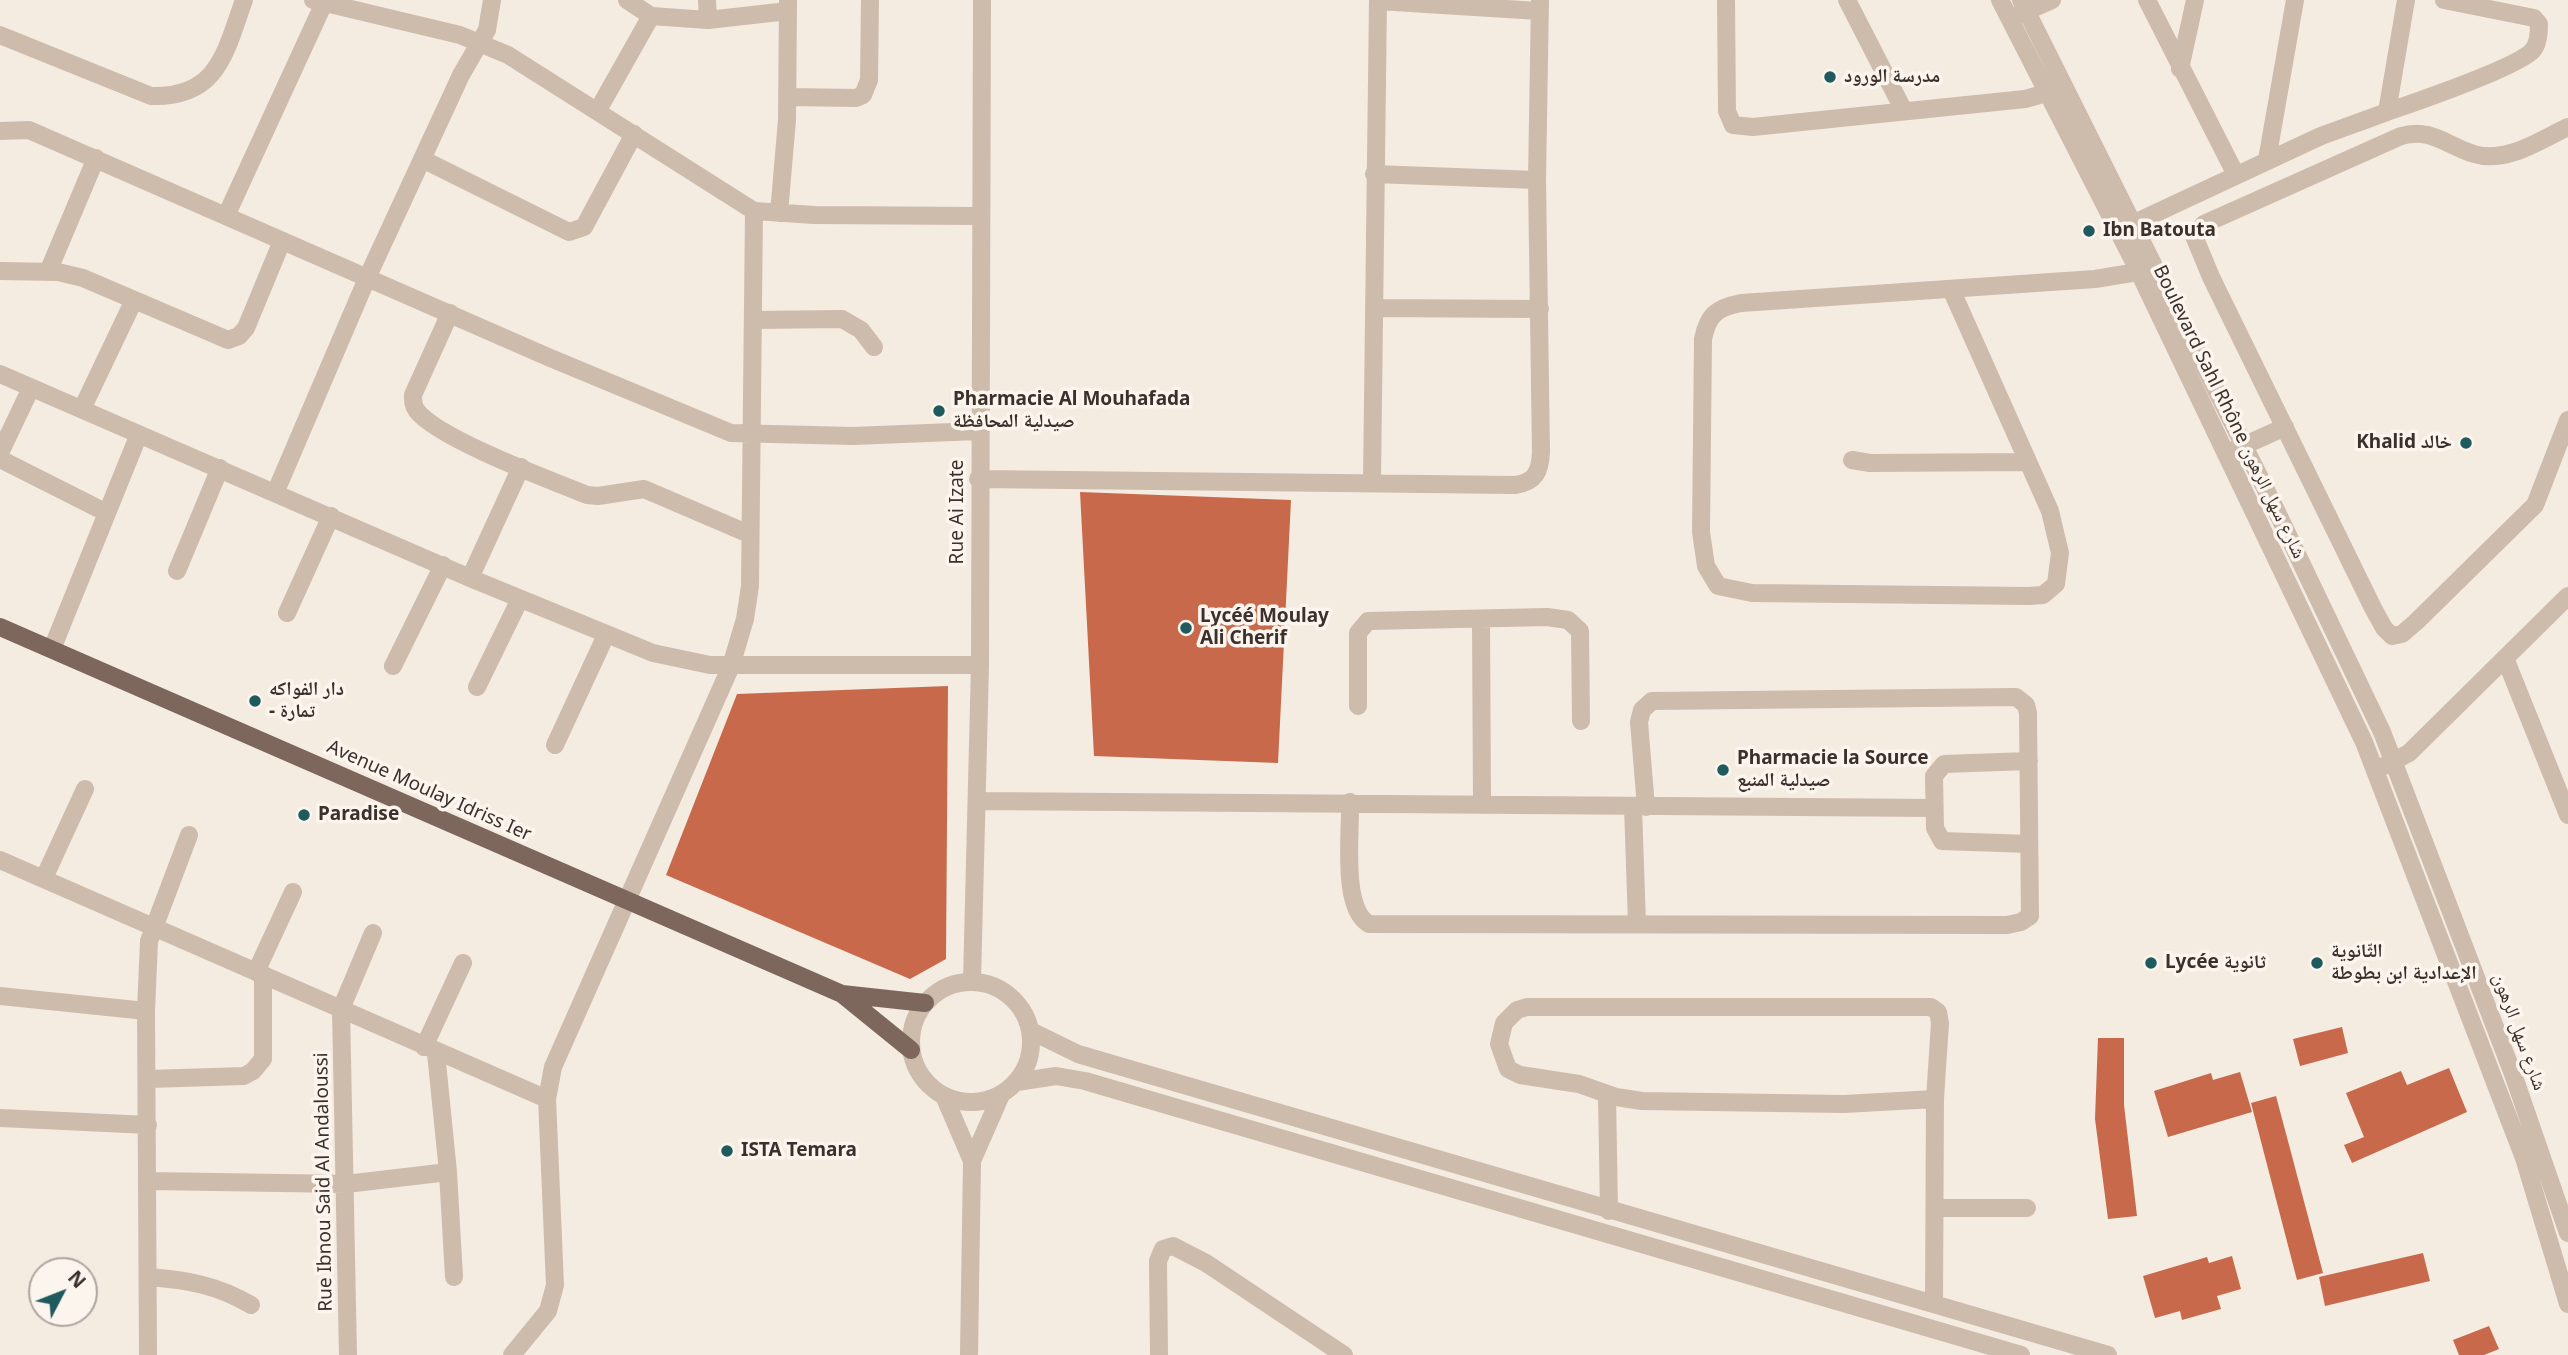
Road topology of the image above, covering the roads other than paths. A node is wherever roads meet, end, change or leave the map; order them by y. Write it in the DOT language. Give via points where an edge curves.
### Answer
graph roads {
  1 [pos="244,0"];
  2 [pos="492,0"];
  3 [pos="627,0"];
  4 [pos="707,0"];
  5 [pos="870,0"];
  6 [pos="982,0"];
  7 [pos="1378,0"];
  8 [pos="1726,0"];
  9 [pos="1847,0"];
  10 [pos="2000,0"];
  11 [pos="2052,0"];
  12 [pos="2147,0"];
  13 [pos="2195,0"];
  14 [pos="2295,0"];
  15 [pos="2406,0"];
  16 [pos="2444,0"];
  17 [pos="319,1"];
  18 [pos="788,6"];
  19 [pos="1539,6"];
  20 [pos="2024,6"];
  21 [pos="651,16"];
  22 [pos="2009,18"];
  23 [pos="708,20"];
  24 [pos="0,35"];
  25 [pos="481,43"];
  26 [pos="2180,69"];
  27 [pos="2064,86"];
  28 [pos="2046,95"];
  29 [pos="788,97"];
  30 [pos="598,110"];
  31 [pos="1904,111"];
  32 [pos="2387,112"];
  33 [pos="2568,127"];
  34 [pos="0,131"];
  35 [pos="634,134"];
  36 [pos="96,158"];
  37 [pos="422,159"];
  38 [pos="2267,160"];
  39 [pos="1374,173"];
  40 [pos="2236,175"];
  41 [pos="1537,180"];
  42 [pos="754,211"];
  43 [pos="779,213"];
  44 [pos="226,216"];
  45 [pos="980,216"];
  46 [pos="2134,223"];
  47 [pos="2117,231"];
  48 [pos="282,241"];
  49 [pos="2147,270"];
  50 [pos="0,271"];
  51 [pos="48,272"];
  52 [pos="368,276"];
  53 [pos="1951,289"];
  54 [pos="134,300"];
  55 [pos="1376,308"];
  56 [pos="1540,309"];
  57 [pos="450,313"];
  58 [pos="753,320"];
  59 [pos="874,347"];
  60 [pos="0,374"];
  61 [pos="31,388"];
  62 [pos="82,410"];
  63 [pos="2568,420"];
  64 [pos="2285,427"];
  65 [pos="978,430"];
  66 [pos="139,434"];
  67 [pos="750,435"];
  68 [pos="2244,445"];
  69 [pos="0,453"];
  70 [pos="2227,454"];
  71 [pos="0,459"];
  72 [pos="1852,460"];
  73 [pos="2027,462"];
  74 [pos="521,467"];
  75 [pos="220,468"];
  76 [pos="978,479"];
  77 [pos="1372,481"];
  78 [pos="276,491"];
  79 [pos="107,513"];
  80 [pos="331,516"];
  81 [pos="750,534"];
  82 [pos="443,565"];
  83 [pos="177,571"];
  84 [pos="470,578"];
  85 [pos="2568,596"];
  86 [pos="520,598"];
  87 [pos="287,613"];
  88 [pos="1481,620"];
  89 [pos="0,627"];
  90 [pos="606,635"];
  91 [pos="52,649"];
  92 [pos="2505,658"];
  93 [pos="980,665"];
  94 [pos="393,666"];
  95 [pos="731,666"];
  96 [pos="477,687"];
  97 [pos="2363,693"];
  98 [pos="1358,706"];
  99 [pos="1581,721"];
  100 [pos="555,745"];
  101 [pos="2029,761"];
  102 [pos="2395,761"];
  103 [pos="2376,770"];
  104 [pos="85,789"];
  105 [pos="976,800"];
  106 [pos="1350,802"];
  107 [pos="1482,804"];
  108 [pos="1639,807"];
  109 [pos="1934,808"];
  110 [pos="2568,815"];
  111 [pos="189,835"];
  112 [pos="2029,844"];
  113 [pos="0,860"];
  114 [pos="44,878"];
  115 [pos="293,892"];
  116 [pos="626,900"];
  117 [pos="154,924"];
  118 [pos="1637,924"];
  119 [pos="373,933"];
  120 [pos="463,963"];
  121 [pos="260,973"];
  122 [pos="972,981"];
  123 [pos="842,994"];
  124 [pos="0,996"];
  125 [pos="925,1003"];
  126 [pos="341,1009"];
  127 [pos="146,1011"];
  128 [pos="1031,1031"];
  129 [pos="430,1050"];
  130 [pos="911,1050"];
  131 [pos="149,1079"];
  132 [pos="1017,1082"];
  133 [pos="1001,1095"];
  134 [pos="1607,1095"];
  135 [pos="944,1096"];
  136 [pos="547,1099"];
  137 [pos="1935,1099"];
  138 [pos="0,1118"];
  139 [pos="148,1125"];
  140 [pos="972,1161"];
  141 [pos="447,1172"];
  142 [pos="149,1181"];
  143 [pos="346,1184"];
  144 [pos="1935,1208"];
  145 [pos="2027,1208"];
  146 [pos="1609,1210"];
  147 [pos="2568,1233"];
  148 [pos="2564,1272"];
  149 [pos="149,1277"];
  150 [pos="454,1277"];
  151 [pos="2568,1303"];
  152 [pos="1934,1304"];
  153 [pos="251,1305"];
  154 [pos="148,1355"];
  155 [pos="348,1355"];
  156 [pos="512,1355"];
  157 [pos="969,1355"];
  158 [pos="1159,1355"];
  159 [pos="1344,1355"];
  160 [pos="2021,1355"];
  161 [pos="2108,1355"];
  1 -- 24 [label="street" via="212,74 196,89 176,96 151,96"];
  2 -- 25 [label="street" via="488,30"];
  3 -- 21 [label="street"];
  4 -- 23 [label="street"];
  5 -- 29 [label="street" via="869,80 863,95"];
  6 -- 45 [label="street, Rue Ai Izate"];
  7 -- 19 [label="street"];
  7 -- 39 [label="street"];
  8 -- 31 [label="street" via="1727,111 1733,125 1754,127"];
  9 -- 31 [label="street"];
  10 -- 22 [label="street, Boulevard Sahl Rhône شارع سهل الرهون"];
  11 -- 20 [label="street"];
  12 -- 26 [label="street"];
  13 -- 26 [label="street"];
  14 -- 38 [label="street"];
  15 -- 32 [label="street"];
  16 -- 32 [label="street" via="2534,18 2539,30 2535,47 2522,58 2441,94"];
  17 -- 25 [label="street"];
  17 -- 44 [label="street"];
  18 -- 23 [label="street"];
  18 -- 29 [label="street"];
  19 -- 41 [label="street"];
  20 -- 22 [label="street"];
  20 -- 27 [label="street, Boulevard Sahl Rhône شارع سهل الرهون"];
  21 -- 23 [label="street"];
  21 -- 30 [label="street"];
  22 -- 28 [label="street, Boulevard Sahl Rhône شارع سهل الرهون"];
  25 -- 30 [label="street"];
  25 -- 37 [label="street" via="460,75"];
  26 -- 40 [label="street"];
  27 -- 28 [label="street"];
  27 -- 46 [label="street, Boulevard Sahl Rhône شارع سهل الرهون"];
  28 -- 31 [label="street"];
  28 -- 47 [label="street, Boulevard Sahl Rhône شارع سهل الرهون"];
  29 -- 43 [label="street"];
  30 -- 35 [label="street"];
  32 -- 38 [label="street"];
  33 -- 64 [label="street" via="2525,148 2488,156 2414,132 2198,229 2194,236 2197,247"];
  34 -- 36 [label="street" via="30,130"];
  35 -- 37 [label="street" via="584,227 569,232"];
  35 -- 42 [label="street"];
  36 -- 44 [label="street"];
  36 -- 51 [label="street"];
  37 -- 52 [label="street"];
  38 -- 40 [label="street"];
  39 -- 41 [label="street"];
  39 -- 55 [label="street"];
  40 -- 46 [label="street"];
  41 -- 56 [label="street"];
  42 -- 43 [label="street"];
  42 -- 58 [label="street"];
  43 -- 45 [label="street"];
  44 -- 48 [label="street"];
  45 -- 65 [label="street, Rue Ai Izate"];
  46 -- 47 [label="street"];
  46 -- 49 [label="street, Boulevard Sahl Rhône شارع سهل الرهون"];
  47 -- 49 [label="street, Boulevard Sahl Rhône شارع سهل الرهون"];
  48 -- 52 [label="street"];
  48 -- 54 [label="street" via="246,328 233,339 211,335"];
  49 -- 53 [label="street" via="2095,279"];
  49 -- 68 [label="street, Boulevard Sahl Rhône شارع سهل الرهون"];
  49 -- 70 [label="street, Boulevard Sahl Rhône شارع سهل الرهون"];
  50 -- 51 [label="street"];
  51 -- 54 [label="street" via="83,278"];
  52 -- 57 [label="street"];
  52 -- 78 [label="street"];
  53 -- 73 [label="street"];
  53 -- 73 [label="street" via="1741,303 1713,312 1703,339 1701,532 1706,566 1718,586 1752,593 2043,595 2056,584 2060,553 2050,512"];
  54 -- 62 [label="street"];
  55 -- 56 [label="street"];
  55 -- 77 [label="street"];
  56 -- 77 [label="street" via="1541,452 1533,479 1516,485"];
  57 -- 67 [label="street" via="712,426"];
  57 -- 74 [label="street" via="413,404 449,435"];
  58 -- 59 [label="street" via="842,319 861,330"];
  58 -- 67 [label="street"];
  60 -- 61 [label="street"];
  61 -- 62 [label="street"];
  61 -- 69 [label="street"];
  62 -- 66 [label="street"];
  63 -- 64 [label="street" via="2535,505 2397,636 2388,633 2373,608"];
  64 -- 68 [label="street"];
  65 -- 67 [label="street"];
  65 -- 76 [label="street, Rue Ai Izate"];
  66 -- 75 [label="street"];
  66 -- 79 [label="street"];
  67 -- 81 [label="street"];
  68 -- 70 [label="street"];
  68 -- 97 [label="street, Boulevard Sahl Rhône شارع سهل الرهون"];
  70 -- 103 [label="street, Boulevard Sahl Rhône شارع سهل الرهون"];
  71 -- 79 [label="street"];
  72 -- 73 [label="street"];
  74 -- 81 [label="street" via="587,495 652,491"];
  74 -- 84 [label="street"];
  75 -- 78 [label="street"];
  75 -- 83 [label="street"];
  76 -- 77 [label="street"];
  76 -- 93 [label="street, Rue Ai Izate"];
  78 -- 80 [label="street"];
  79 -- 91 [label="street"];
  80 -- 82 [label="street"];
  80 -- 87 [label="street"];
  81 -- 95 [label="street" via="750,586"];
  82 -- 84 [label="street"];
  82 -- 94 [label="street"];
  84 -- 86 [label="street"];
  85 -- 92 [label="street"];
  86 -- 90 [label="street"];
  86 -- 96 [label="street"];
  88 -- 98 [label="street" via="1363,623 1358,633"];
  88 -- 99 [label="street" via="1547,617 1576,625 1582,639"];
  88 -- 107 [label="street"];
  89 -- 91 [label="main road, Avenue Moulay Idriss Ier"];
  90 -- 95 [label="street" via="682,661"];
  90 -- 100 [label="street"];
  91 -- 116 [label="main road, Avenue Moulay Idriss Ier"];
  92 -- 102 [label="street"];
  92 -- 110 [label="street"];
  93 -- 95 [label="street"];
  93 -- 105 [label="street, Rue Ai Izate"];
  95 -- 116 [label="street"];
  97 -- 102 [label="street, شارع سهل الرهون"];
  101 -- 108 [label="street" via="2028,713 2016,697 1652,701 1639,715"];
  101 -- 109 [label="street" via="1944,764 1934,776"];
  101 -- 112 [label="street"];
  102 -- 103 [label="street"];
  102 -- 147 [label="street, شارع سهل الرهون"];
  103 -- 148 [label="street, شارع سهل الرهون"];
  104 -- 114 [label="street"];
  105 -- 106 [label="street"];
  105 -- 122 [label="street, Rue Ai Izate"];
  106 -- 107 [label="street"];
  106 -- 118 [label="street" via="1352,902 1361,920 1369,924"];
  107 -- 108 [label="street"];
  108 -- 109 [label="street"];
  108 -- 118 [label="street"];
  109 -- 112 [label="street" via="1936,834 1948,844"];
  111 -- 117 [label="street"];
  112 -- 118 [label="street" via="2030,916 2015,924"];
  113 -- 114 [label="street"];
  114 -- 117 [label="street"];
  115 -- 121 [label="street"];
  116 -- 123 [label="main road, Avenue Moulay Idriss Ier"];
  116 -- 136 [label="street" via="553,1068"];
  117 -- 121 [label="street"];
  117 -- 127 [label="street"];
  119 -- 126 [label="street"];
  120 -- 129 [label="street"];
  121 -- 126 [label="street"];
  121 -- 131 [label="street" via="264,1059 253,1071 244,1076"];
  122 -- 125 [label="street" via="938,991"];
  122 -- 128 [label="street" via="1012,997"];
  123 -- 125 [label="main road"];
  123 -- 130 [label="main road"];
  124 -- 127 [label="street"];
  125 -- 130 [label="street" via="915,1018"];
  126 -- 129 [label="street"];
  126 -- 143 [label="street, Rue Ibnou Said Al Andaloussi"];
  127 -- 131 [label="street"];
  128 -- 132 [label="street" via="1027,1067"];
  128 -- 146 [label="street" via="1078,1054"];
  129 -- 136 [label="street"];
  129 -- 141 [label="street"];
  130 -- 135 [label="street" via="917,1069"];
  131 -- 139 [label="street"];
  132 -- 133 [label="street"];
  132 -- 160 [label="street" via="1056,1076 1097,1085"];
  133 -- 135 [label="street" via="982,1102"];
  133 -- 140 [label="street"];
  134 -- 137 [label="street" via="1656,1101 1844,1104"];
  134 -- 137 [label="street" via="1579,1084 1514,1073 1501,1056 1504,1023 1527,1007 1924,1005 1939,1016"];
  134 -- 146 [label="street"];
  135 -- 140 [label="street"];
  136 -- 156 [label="street" via="555,1285 548,1311"];
  137 -- 144 [label="street"];
  138 -- 139 [label="street"];
  139 -- 142 [label="street"];
  140 -- 157 [label="street"];
  141 -- 143 [label="street"];
  141 -- 150 [label="street"];
  142 -- 143 [label="street"];
  142 -- 149 [label="street"];
  143 -- 155 [label="street, Rue Ibnou Said Al Andaloussi"];
  144 -- 145 [label="street"];
  144 -- 152 [label="street"];
  146 -- 152 [label="street"];
  148 -- 151 [label="street, شارع سهل الرهون"];
  149 -- 153 [label="street" via="217,1287"];
  149 -- 154 [label="street"];
  152 -- 161 [label="street"];
  158 -- 159 [label="street" via="1158,1261 1163,1249 1173,1246"];
}
